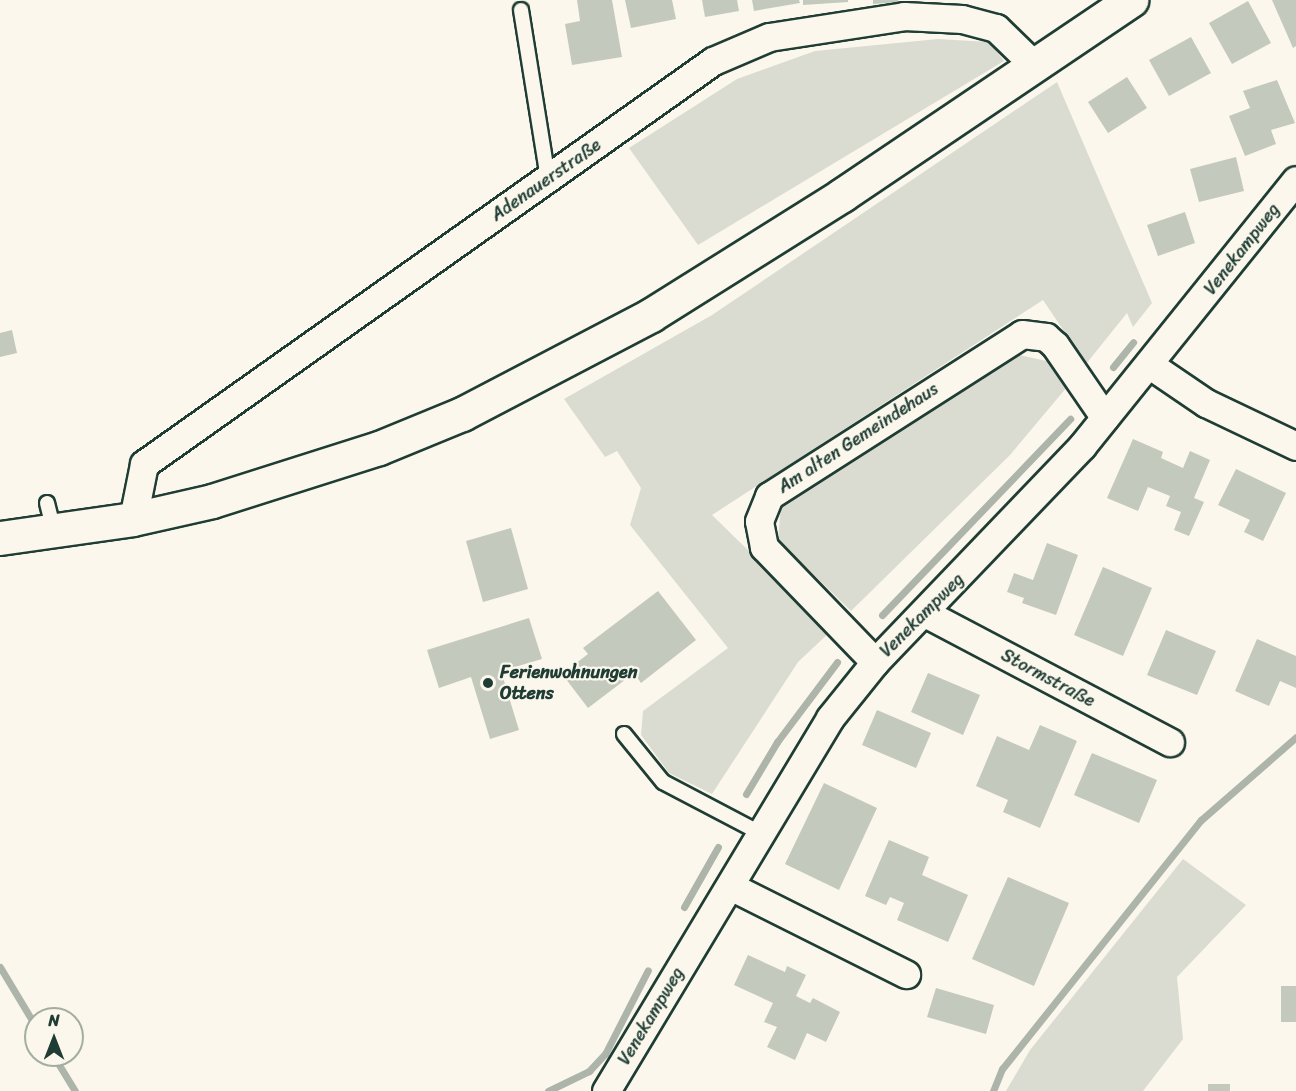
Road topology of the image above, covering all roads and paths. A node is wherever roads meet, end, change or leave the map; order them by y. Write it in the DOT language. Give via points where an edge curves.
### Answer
graph roads {
  1 [pos="1131,0"];
  2 [pos="521,10"];
  3 [pos="1033,64"];
  4 [pos="548,178"];
  5 [pos="1296,180"];
  6 [pos="1150,365"];
  7 [pos="1105,418"];
  8 [pos="1296,446"];
  9 [pos="133,519"];
  10 [pos="0,538"];
  11 [pos="925,613"];
  12 [pos="875,662"];
  13 [pos="624,734"];
  14 [pos="1170,742"];
  15 [pos="760,833"];
  16 [pos="730,886"];
  17 [pos="906,974"];
  18 [pos="606,1091"];
  1 -- 3 [label="street"];
  2 -- 4 [label="lane"];
  3 -- 4 [label="street, Adenauerstraße" via="996,28 962,19 904,16 769,37 713,61"];
  3 -- 9 [label="street" via="842,195 651,315 566,362 462,414 379,448 212,501"];
  4 -- 9 [label="street, Adenauerstraße" via="144,464"];
  5 -- 6 [label="street, Venekampweg"];
  6 -- 7 [label="street, Venekampweg"];
  6 -- 8 [label="street" via="1206,403"];
  7 -- 11 [label="street, Venekampweg"];
  7 -- 12 [label="street, Am alten Gemeindehaus" via="1056,345 1046,337 1022,334 769,496 759,521 764,547"];
  9 -- 10 [label="street" via="50,517"];
  11 -- 12 [label="street, Venekampweg"];
  11 -- 14 [label="street, Stormstraße"];
  12 -- 15 [label="street, Venekampweg" via="830,718"];
  13 -- 15 [label="lane" via="663,782"];
  15 -- 16 [label="street, Venekampweg"];
  16 -- 17 [label="street"];
  16 -- 18 [label="street, Venekampweg"];
}
